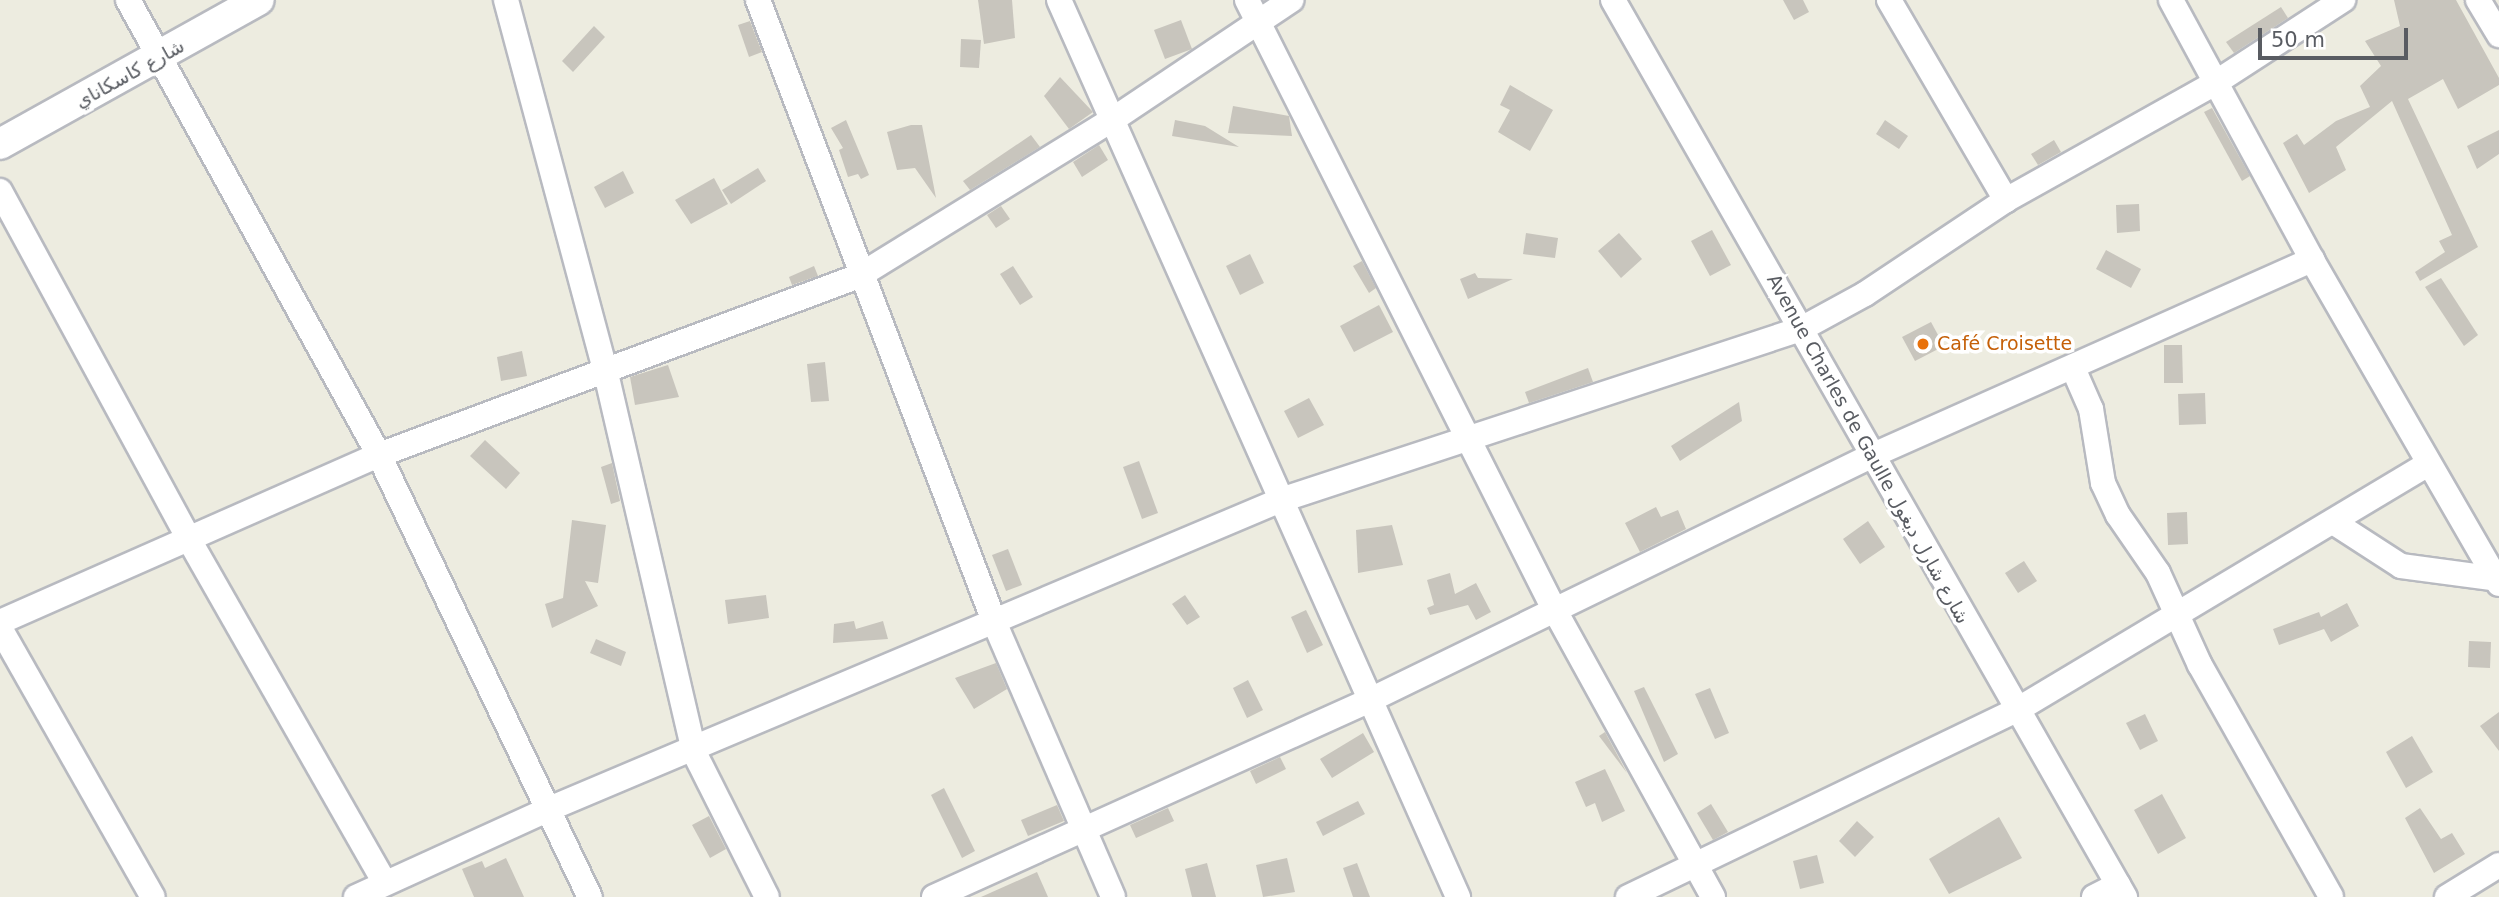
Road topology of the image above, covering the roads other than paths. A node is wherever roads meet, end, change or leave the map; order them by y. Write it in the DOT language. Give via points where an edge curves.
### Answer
graph roads {
  1 [pos="128,0"];
  2 [pos="259,0"];
  3 [pos="506,0"];
  4 [pos="758,0"];
  5 [pos="1059,0"];
  6 [pos="1291,0"];
  7 [pos="1613,0"];
  8 [pos="1889,0"];
  9 [pos="2171,0"];
  10 [pos="2343,0"];
  11 [pos="2478,0"];
  12 [pos="1252,10"];
  13 [pos="2499,35"];
  14 [pos="159,60"];
  15 [pos="2215,83"];
  16 [pos="1112,120"];
  17 [pos="0,144"];
  18 [pos="0,191"];
  19 [pos="2006,200"];
  20 [pos="2312,260"];
  21 [pos="859,276"];
  22 [pos="1801,329"];
  23 [pos="2073,368"];
  24 [pos="605,369"];
  25 [pos="1466,438"];
  26 [pos="379,455"];
  27 [pos="1871,456"];
  28 [pos="2428,464"];
  29 [pos="1281,500"];
  30 [pos="2333,522"];
  31 [pos="187,536"];
  32 [pos="2498,580"];
  33 [pos="1553,607"];
  34 [pos="2179,613"];
  35 [pos="0,622"];
  36 [pos="995,624"];
  37 [pos="0,628"];
  38 [pos="1368,701"];
  39 [pos="2017,710"];
  40 [pos="694,752"];
  41 [pos="549,809"];
  42 [pos="1083,832"];
  43 [pos="2499,865"];
  44 [pos="1697,867"];
  45 [pos="384,881"];
  46 [pos="2122,891"];
  47 [pos="153,897"];
  48 [pos="356,897"];
  49 [pos="590,897"];
  50 [pos="767,897"];
  51 [pos="934,897"];
  52 [pos="1113,897"];
  53 [pos="1458,897"];
  54 [pos="1628,897"];
  55 [pos="1713,897"];
  56 [pos="2094,897"];
  57 [pos="2332,897"];
  58 [pos="2447,897"];
  1 -- 14 [label="street"];
  2 -- 14 [label="street, شارع كاسكاناي"];
  3 -- 24 [label="street"];
  4 -- 21 [label="street"];
  5 -- 16 [label="street"];
  6 -- 12 [label="street"];
  7 -- 22 [label="street, Avenue Charles de Gaulle شارع شارل ديغول"];
  8 -- 19 [label="street"];
  9 -- 15 [label="street"];
  10 -- 15 [label="street"];
  11 -- 13 [label="street"];
  12 -- 16 [label="street"];
  12 -- 25 [label="street"];
  14 -- 17 [label="street, شارع كاسكاناي"];
  14 -- 26 [label="street"];
  15 -- 19 [label="street"];
  15 -- 20 [label="street"];
  16 -- 21 [label="street"];
  16 -- 29 [label="street"];
  18 -- 31 [label="street"];
  19 -- 22 [label="street" via="1865,294"];
  20 -- 23 [label="street"];
  20 -- 28 [label="street"];
  21 -- 24 [label="street"];
  21 -- 36 [label="street"];
  22 -- 25 [label="street"];
  22 -- 27 [label="street, Avenue Charles de Gaulle شارع شارل ديغول"];
  23 -- 27 [label="street"];
  23 -- 34 [label="street" via="2091,409 2103,483"];
  24 -- 26 [label="street"];
  24 -- 40 [label="street"];
  25 -- 29 [label="street"];
  25 -- 33 [label="street"];
  26 -- 31 [label="street"];
  26 -- 41 [label="street"];
  27 -- 33 [label="street"];
  27 -- 39 [label="street, Avenue Charles de Gaulle شارع شارل ديغول"];
  28 -- 30 [label="street"];
  28 -- 32 [label="street"];
  29 -- 36 [label="street"];
  29 -- 38 [label="street"];
  30 -- 32 [label="street" via="2401,566"];
  30 -- 34 [label="street"];
  31 -- 35 [label="street"];
  31 -- 45 [label="street"];
  33 -- 38 [label="street"];
  33 -- 44 [label="street"];
  34 -- 39 [label="street"];
  34 -- 57 [label="street" via="2247,754"];
  36 -- 40 [label="street"];
  36 -- 42 [label="street"];
  37 -- 47 [label="street"];
  38 -- 42 [label="street"];
  38 -- 53 [label="street"];
  39 -- 44 [label="street"];
  39 -- 46 [label="street, Avenue Charles de Gaulle شارع شارل ديغول"];
  40 -- 41 [label="street"];
  40 -- 50 [label="street"];
  41 -- 45 [label="street"];
  41 -- 49 [label="street"];
  42 -- 51 [label="street"];
  42 -- 52 [label="street"];
  43 -- 58 [label="street"];
  44 -- 54 [label="street"];
  44 -- 55 [label="street"];
  45 -- 48 [label="street"];
  46 -- 56 [label="street"];
}
